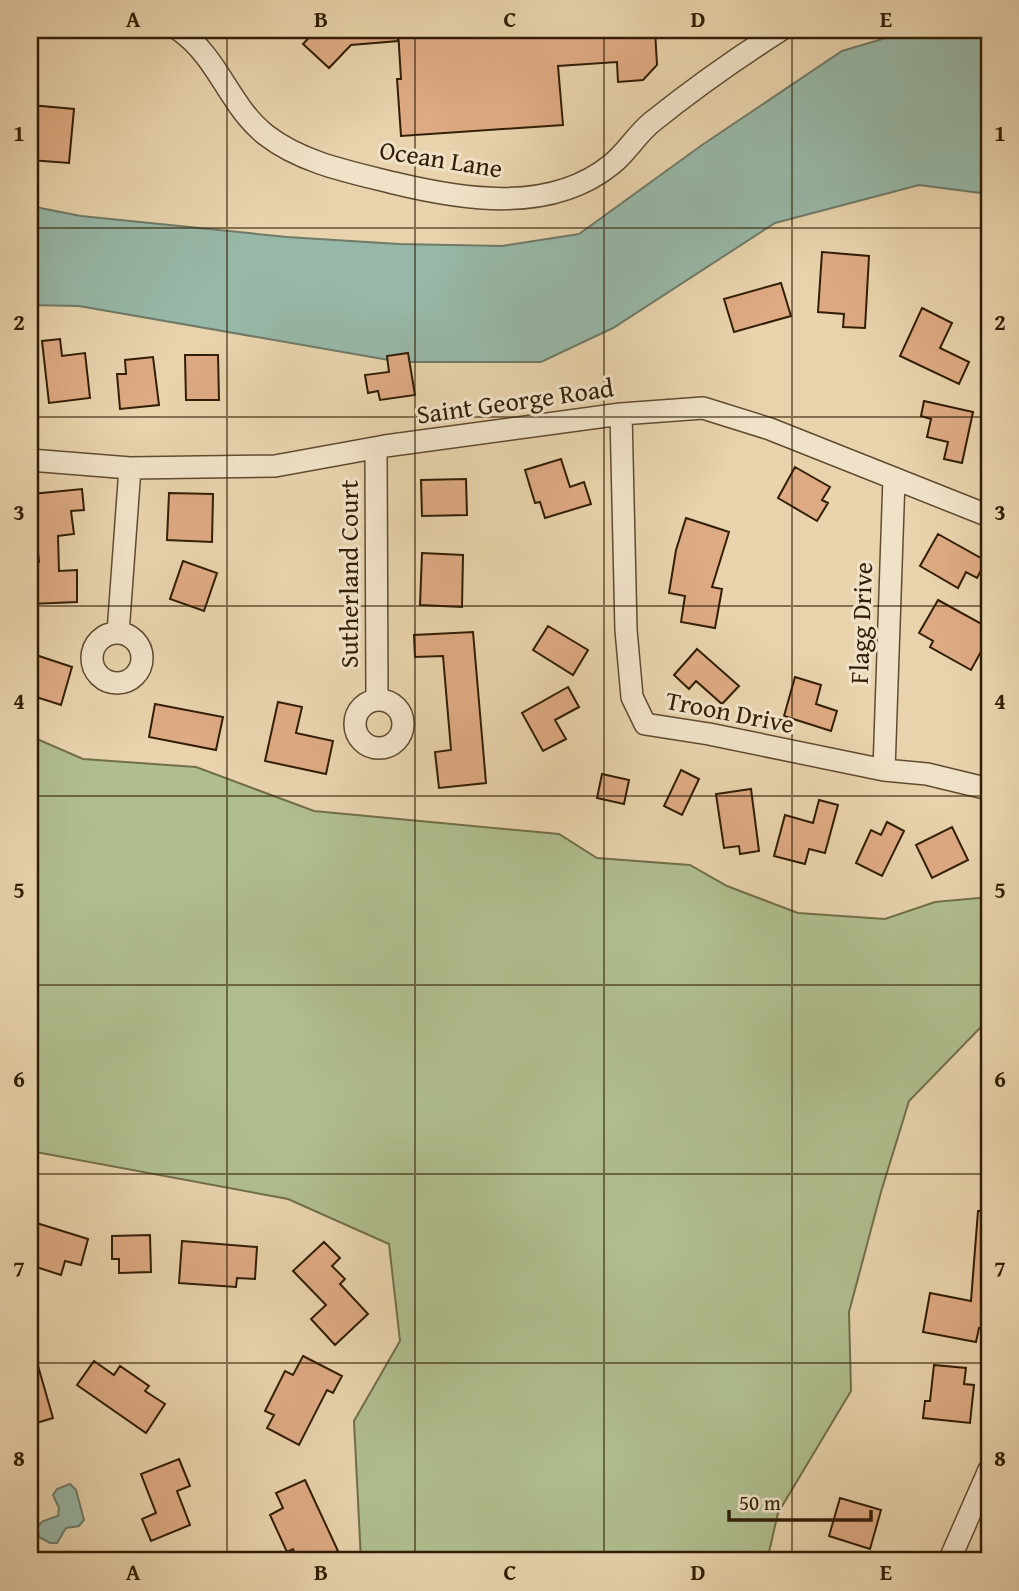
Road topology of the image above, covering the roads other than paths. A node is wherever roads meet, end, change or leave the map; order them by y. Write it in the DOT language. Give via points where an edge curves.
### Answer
graph roads {
  1 [pos="179,30"];
  2 [pos="781,30"];
  3 [pos="621,414"];
  4 [pos="376,447"];
  5 [pos="30,460"];
  6 [pos="130,468"];
  7 [pos="894,478"];
  8 [pos="989,516"];
  9 [pos="118,633"];
  10 [pos="377,700"];
  11 [pos="884,771"];
  12 [pos="989,789"];
  13 [pos="989,1470"];
  14 [pos="949,1561"];
  1 -- 2 [label="street, Ocean Lane" via="210,58 248,117 292,151 332,167 407,186 508,199 542,197 577,186 612,164 649,124"];
  3 -- 4 [label="street, Saint George Road"];
  3 -- 7 [label="street, Saint George Road" via="703,408"];
  3 -- 11 [label="street, Troon Drive" via="626,630 632,697 645,724"];
  4 -- 6 [label="street, Saint George Road" via="275,466"];
  4 -- 10 [label="street, Sutherland Court"];
  5 -- 6 [label="street, Saint George Road"];
  6 -- 9 [label="street"];
  7 -- 8 [label="street, Saint George Road"];
  7 -- 11 [label="street, Flagg Drive"];
  11 -- 12 [label="street, Troon Drive" via="927,774"];
  13 -- 14 [label="street"];
}
